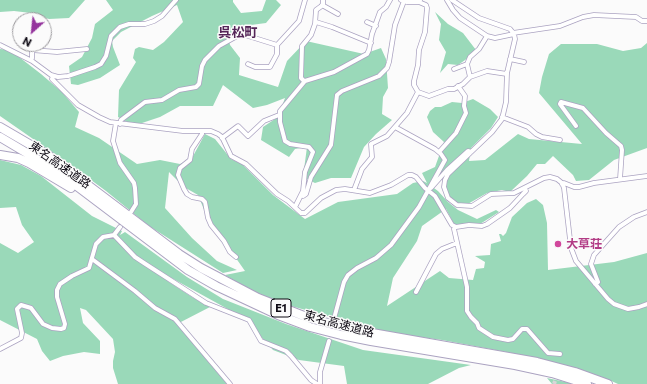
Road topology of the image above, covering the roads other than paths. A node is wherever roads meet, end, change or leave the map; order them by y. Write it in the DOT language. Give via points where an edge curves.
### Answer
graph roads {
  1 [pos="176,0"];
  2 [pos="305,0"];
  3 [pos="323,0"];
  4 [pos="390,0"];
  5 [pos="447,0"];
  6 [pos="452,0"];
  7 [pos="402,1"];
  8 [pos="420,1"];
  9 [pos="322,5"];
  10 [pos="338,14"];
  11 [pos="647,21"];
  12 [pos="316,22"];
  13 [pos="367,22"];
  14 [pos="376,26"];
  15 [pos="514,34"];
  16 [pos="487,36"];
  17 [pos="371,43"];
  18 [pos="0,45"];
  19 [pos="277,45"];
  20 [pos="88,49"];
  21 [pos="510,59"];
  22 [pos="30,60"];
  23 [pos="524,62"];
  24 [pos="248,64"];
  25 [pos="467,64"];
  26 [pos="454,69"];
  27 [pos="507,74"];
  28 [pos="53,76"];
  29 [pos="470,77"];
  30 [pos="304,81"];
  31 [pos="458,86"];
  32 [pos="418,92"];
  33 [pos="279,115"];
  34 [pos="502,117"];
  35 [pos="118,124"];
  36 [pos="576,126"];
  37 [pos="0,127"];
  38 [pos="395,127"];
  39 [pos="202,131"];
  40 [pos="0,137"];
  41 [pos="222,138"];
  42 [pos="560,140"];
  43 [pos="439,152"];
  44 [pos="471,152"];
  45 [pos="0,155"];
  46 [pos="647,176"];
  47 [pos="620,179"];
  48 [pos="562,184"];
  49 [pos="525,188"];
  50 [pos="354,190"];
  51 [pos="428,190"];
  52 [pos="302,195"];
  53 [pos="294,207"];
  54 [pos="131,212"];
  55 [pos="647,212"];
  56 [pos="123,225"];
  57 [pos="455,227"];
  58 [pos="114,235"];
  59 [pos="457,243"];
  60 [pos="236,257"];
  61 [pos="92,260"];
  62 [pos="595,284"];
  63 [pos="416,292"];
  64 [pos="647,304"];
  65 [pos="335,315"];
  66 [pos="329,341"];
  67 [pos="0,349"];
  68 [pos="560,354"];
  69 [pos="230,384"];
  70 [pos="319,384"];
  71 [pos="587,384"];
  72 [pos="608,384"];
  1 -- 28 [label="street" via="154,21 129,24 117,29 111,36 104,59 98,66 65,77"];
  2 -- 19 [label="street" via="298,23"];
  3 -- 9 [label="street"];
  4 -- 14 [label="street" via="380,12"];
  5 -- 16 [label="street" via="460,18"];
  6 -- 15 [label="street" via="479,18"];
  7 -- 8 [label="street"];
  7 -- 52 [label="street" via="387,68 379,76 337,95 331,145 311,176 306,194"];
  8 -- 32 [label="street" via="427,8 425,32 414,81"];
  9 -- 10 [label="street"];
  9 -- 12 [label="street" via="316,10"];
  11 -- 15 [label="street" via="640,21 636,17 594,15 560,26"];
  12 -- 17 [label="street"];
  12 -- 30 [label="street" via="311,35 302,46 301,78"];
  13 -- 14 [label="street"];
  14 -- 17 [label="street"];
  15 -- 16 [label="street" via="495,38"];
  15 -- 21 [label="street" via="515,41"];
  16 -- 25 [label="street"];
  17 -- 30 [label="street" via="365,55 334,72"];
  18 -- 22 [label="street"];
  19 -- 24 [label="street" via="277,54 270,67 255,67"];
  19 -- 35 [label="street" via="245,35 237,36 219,46 205,60 196,88 179,90 162,100 145,102"];
  20 -- 22 [label="street" via="57,52 32,50"];
  21 -- 23 [label="street"];
  21 -- 27 [label="street"];
  22 -- 28 [label="street"];
  25 -- 26 [label="street"];
  25 -- 29 [label="street"];
  27 -- 29 [label="street" via="487,71"];
  27 -- 34 [label="street" via="506,102"];
  28 -- 35 [label="street" via="52,79 78,105 99,118"];
  29 -- 31 [label="street"];
  30 -- 33 [label="street"];
  31 -- 32 [label="street" via="429,96"];
  31 -- 43 [label="street" via="465,96 466,114 457,132"];
  32 -- 38 [label="street" via="408,112"];
  33 -- 41 [label="street" via="264,121 248,136 238,126"];
  33 -- 52 [label="street" via="285,141 309,147 313,152 305,172"];
  34 -- 42 [label="street" via="528,127 542,138"];
  34 -- 44 [label="street" via="492,132"];
  35 -- 39 [label="street"];
  35 -- 54 [label="street" via="112,141 120,163 135,186 136,204"];
  36 -- 47 [label="street" via="560,104 562,102 582,108 621,146"];
  37 -- 72 [label="highway, 東名高速道路 / E1" via="48,155 196,265 264,301 309,318 355,330 537,362"];
  38 -- 43 [label="street"];
  38 -- 50 [label="street" via="387,136 371,144 372,158 362,169"];
  39 -- 41 [label="street" via="216,132"];
  39 -- 60 [label="street" via="192,149 190,160 180,168 178,175 187,194 205,202 210,225"];
  40 -- 56 [label="highway, 東名高速道路 / E1" via="57,171"];
  41 -- 53 [label="street" via="231,156 246,164"];
  43 -- 51 [label="street" via="445,160"];
  44 -- 49 [label="street" via="444,180 445,193 452,203 472,206 491,194 514,193"];
  44 -- 51 [label="street" via="468,151"];
  45 -- 56 [label="highway" via="18,158 41,169"];
  46 -- 47 [label="street"];
  47 -- 48 [label="street" via="579,187"];
  48 -- 49 [label="street" via="555,178 546,178"];
  48 -- 62 [label="street" via="573,255"];
  49 -- 57 [label="street" via="526,191 512,206 487,224"];
  50 -- 51 [label="street" via="373,192 410,175 416,177"];
  50 -- 53 [label="street" via="333,191 304,213 300,213"];
  51 -- 57 [label="street" via="435,196 449,222"];
  51 -- 65 [label="street" via="387,250 348,275"];
  52 -- 53 [label="street"];
  55 -- 62 [label="street" via="634,217 617,229 594,255 591,264 598,282"];
  56 -- 58 [label="street"];
  56 -- 71 [label="highway, 東名高速道路 / E1" via="216,286 278,316 310,327 372,341 515,365"];
  57 -- 59 [label="street"];
  58 -- 61 [label="street" via="103,237 96,244"];
  58 -- 70 [label="street" via="144,263 206,303 249,320 260,341 286,351 311,380"];
  59 -- 63 [label="street" via="436,254"];
  59 -- 68 [label="street" via="468,291 467,311 479,328 491,336 508,340 513,339 522,329 527,329 548,353"];
  61 -- 67 [label="street" via="89,268 60,284 57,290 56,297 64,328 52,328 43,324 31,308 21,306 18,314 21,338"];
  61 -- 69 [label="street" via="135,290 155,308 175,319"];
  62 -- 64 [label="street" via="611,302 621,307 636,308"];
  66 -- 70 [label="street"];
}
